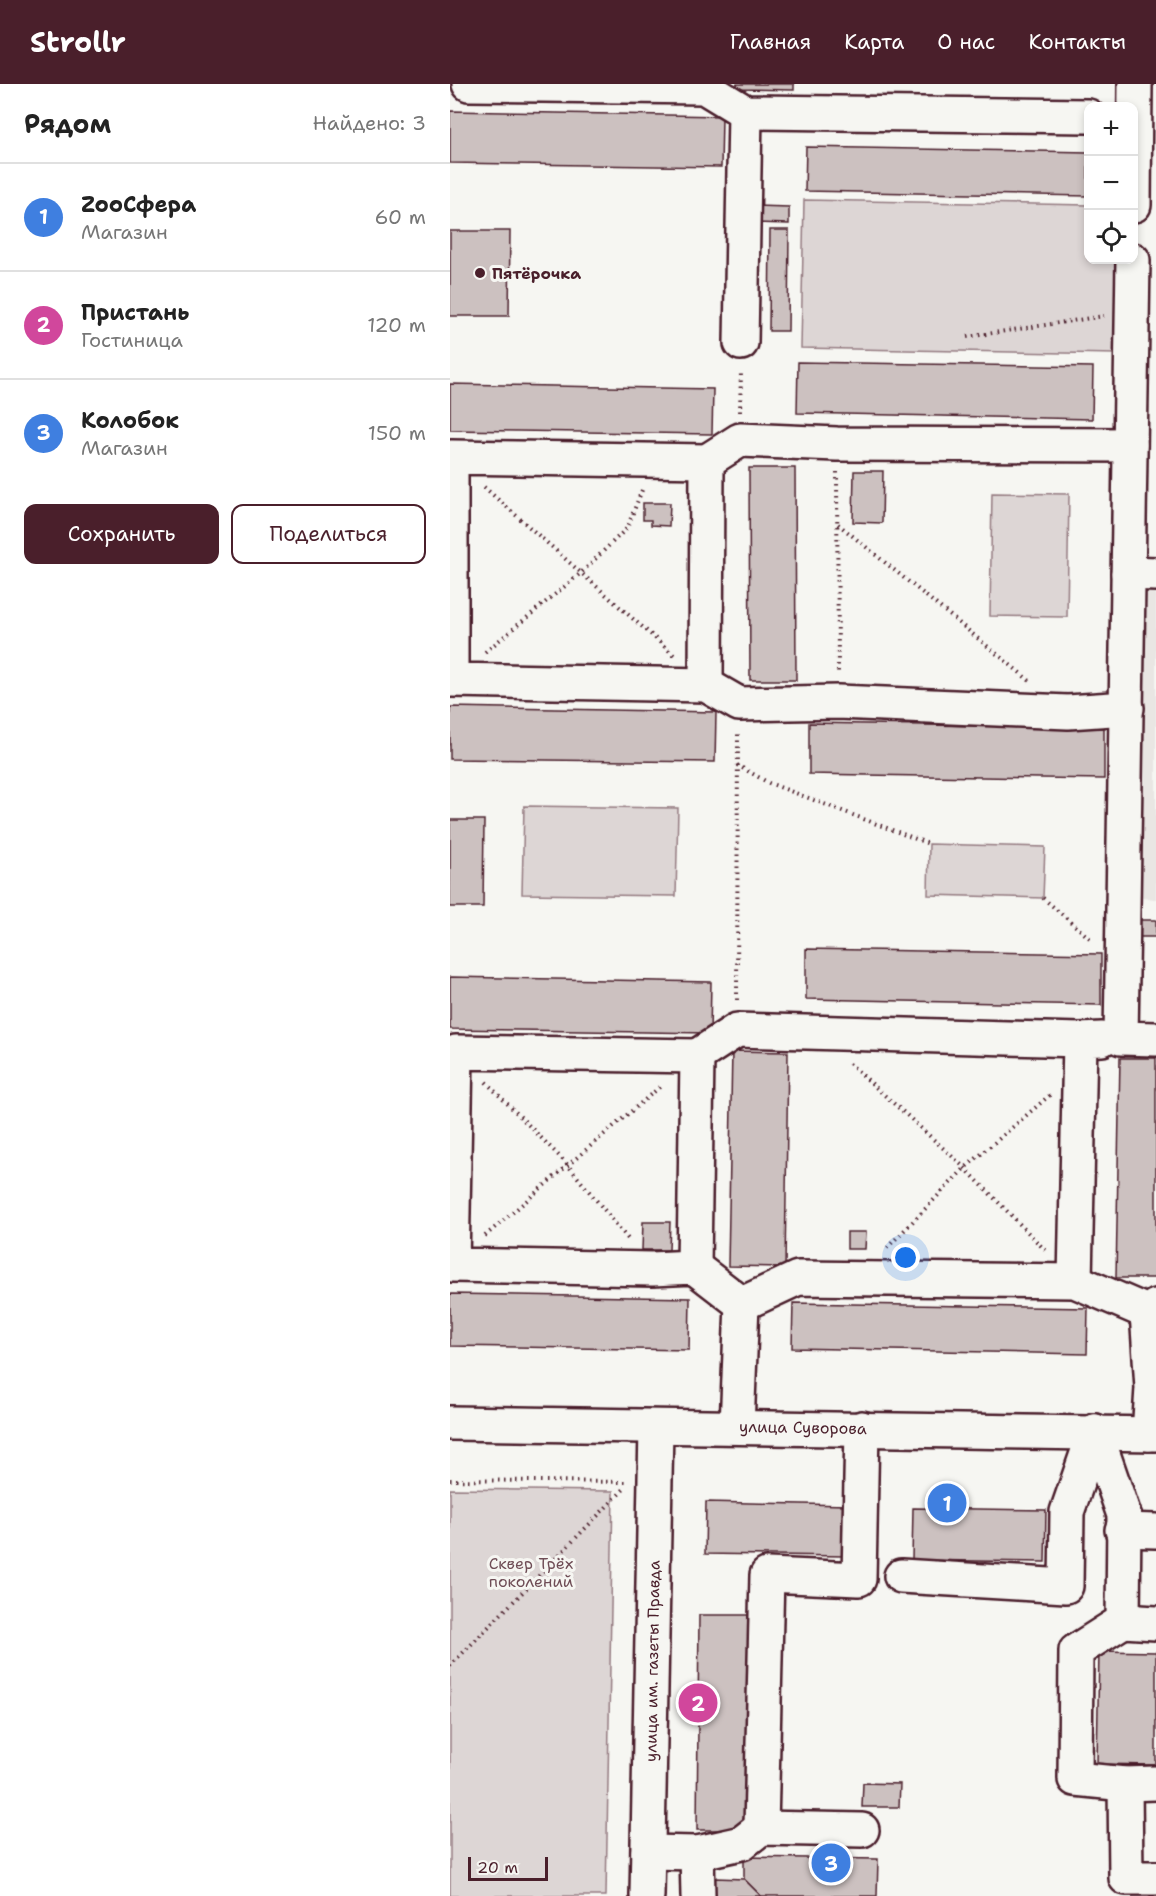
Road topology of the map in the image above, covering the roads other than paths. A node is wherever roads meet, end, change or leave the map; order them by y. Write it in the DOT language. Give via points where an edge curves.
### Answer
graph roads {
  1 [pos="469,84"];
  2 [pos="704,86"];
  3 [pos="745,112"];
  4 [pos="1084,116"];
  5 [pos="1132,264"];
  6 [pos="741,342"];
  7 [pos="1130,445"];
  8 [pos="451,457"];
  9 [pos="707,461"];
  10 [pos="1142,574"];
  11 [pos="451,680"];
  12 [pos="706,685"];
  13 [pos="1127,708"];
  14 [pos="1121,1038"];
  15 [pos="1156,1039"];
  16 [pos="1080,1054"];
  17 [pos="697,1056"];
  18 [pos="694,1267"];
  19 [pos="1075,1281"];
  20 [pos="742,1305"];
  21 [pos="1152,1309"];
  22 [pos="450,1423"];
  23 [pos="737,1426"];
  24 [pos="656,1427"];
  25 [pos="862,1428"];
  26 [pos="1095,1431"];
  27 [pos="1153,1434"];
  28 [pos="676,1481"];
  29 [pos="1122,1530"];
  30 [pos="1156,1530"];
  31 [pos="902,1576"];
  32 [pos="1123,1621"];
  33 [pos="1156,1623"];
  34 [pos="1141,1783"];
  35 [pos="761,1828"];
  36 [pos="862,1830"];
  37 [pos="670,1853"];
  38 [pos="1156,1878"];
  39 [pos="647,1896"];
  40 [pos="666,1896"];
  41 [pos="698,1896"];
  1 -- 2 [label="main road"];
  2 -- 3 [label="main road"];
  3 -- 4 [label="main road"];
  3 -- 6 [label="main road"];
  5 -- 7 [label="main road"];
  7 -- 9 [label="main road" via="740,440"];
  7 -- 10 [label="main road"];
  8 -- 9 [label="main road"];
  8 -- 11 [label="main road"];
  9 -- 12 [label="main road"];
  10 -- 13 [label="main road"];
  11 -- 12 [label="main road"];
  12 -- 13 [label="main road" via="739,704 838,702 1068,712"];
  13 -- 14 [label="main road"];
  14 -- 15 [label="main road"];
  14 -- 16 [label="main road"];
  16 -- 17 [label="main road" via="815,1032 737,1030"];
  16 -- 19 [label="main road"];
  17 -- 18 [label="main road"];
  17 -- 18 [label="main road" via="456,1052 452,1265"];
  18 -- 20 [label="main road"];
  19 -- 20 [label="main road" via="798,1278"];
  19 -- 21 [label="main road"];
  20 -- 23 [label="main road"];
  21 -- 27 [label="main road"];
  22 -- 24 [label="main road, улица Суворова"];
  23 -- 24 [label="main road, улица Суворова"];
  23 -- 25 [label="main road, улица Суворова"];
  24 -- 37 [label="main road, улица им. газеты Правда"];
  25 -- 26 [label="main road, улица Суворова"];
  25 -- 35 [label="main road" via="859,1579 767,1575"];
  26 -- 27 [label="main road, улица Суворова"];
  26 -- 29 [label="main road" via="1124,1515"];
  26 -- 31 [label="main road" via="1067,1512 1066,1586"];
  28 -- 37 [label="main road"];
  29 -- 30 [label="main road"];
  29 -- 32 [label="main road"];
  32 -- 33 [label="main road"];
  32 -- 34 [label="main road" via="1076,1651 1075,1779"];
  34 -- 38 [label="main road" via="1126,1878"];
  35 -- 36 [label="main road"];
  35 -- 37 [label="main road" via="742,1843"];
  37 -- 39 [label="main road, улица им. газеты Правда"];
  37 -- 40 [label="main road"];
  37 -- 41 [label="main road"];
}
